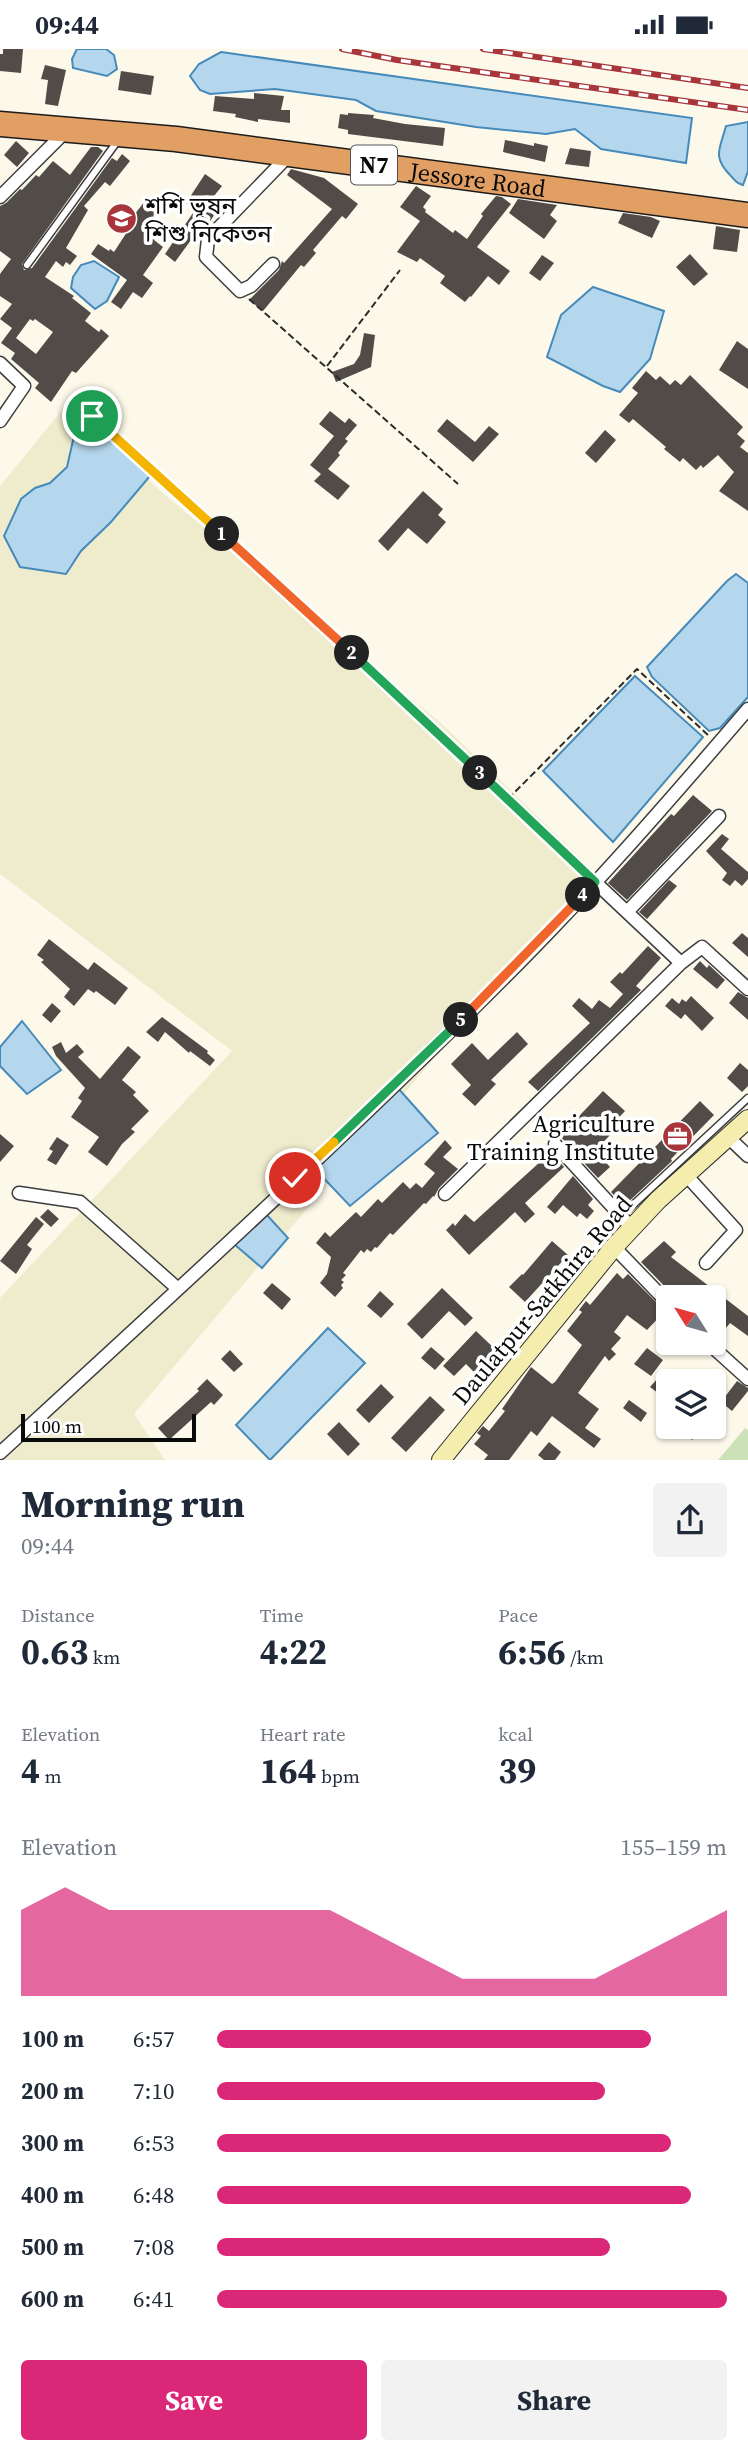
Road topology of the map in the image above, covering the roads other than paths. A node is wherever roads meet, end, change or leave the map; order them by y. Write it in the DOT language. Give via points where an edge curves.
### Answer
graph roads {
  1 [pos="0,113"];
  2 [pos="0,124"];
  3 [pos="68,128"];
  4 [pos="123,134"];
  5 [pos="290,154"];
  6 [pos="0,197"];
  7 [pos="748,204"];
  8 [pos="748,215"];
  9 [pos="273,264"];
  10 [pos="27,265"];
  11 [pos="0,363"];
  12 [pos="0,421"];
  13 [pos="748,709"];
  14 [pos="719,816"];
  15 [pos="595,882"];
  16 [pos="627,912"];
  17 [pos="681,963"];
  18 [pos="748,989"];
  19 [pos="748,1098"];
  20 [pos="748,1119"];
  21 [pos="727,1136"];
  22 [pos="555,1143"];
  23 [pos="748,1156"];
  24 [pos="686,1175"];
  25 [pos="19,1193"];
  26 [pos="445,1194"];
  27 [pos="627,1222"];
  28 [pos="614,1248"];
  29 [pos="706,1263"];
  30 [pos="177,1288"];
  31 [pos="656,1291"];
  32 [pos="721,1355"];
  33 [pos="748,1379"];
  34 [pos="0,1453"];
  35 [pos="441,1460"];
  1 -- 7 [label="highway, Jessore Road / N7" via="175,129"];
  2 -- 3 [label="highway, Jessore Road / N7"];
  3 -- 4 [label="highway, Jessore Road / N7"];
  3 -- 6 [label="street"];
  4 -- 5 [label="highway, Jessore Road / N7"];
  4 -- 10 [label="lane"];
  5 -- 8 [label="highway, Jessore Road / N7"];
  5 -- 9 [label="street" via="208,240 205,257 240,291"];
  11 -- 12 [label="street" via="24,386"];
  13 -- 15 [label="street"];
  14 -- 16 [label="street"];
  15 -- 16 [label="street"];
  15 -- 30 [label="street" via="355,1123"];
  16 -- 17 [label="street"];
  17 -- 18 [label="street" via="702,947"];
  17 -- 26 [label="street"];
  19 -- 27 [label="lane"];
  20 -- 21 [label="main road, Daulatpur-Satkhira Road"];
  21 -- 23 [label="street"];
  21 -- 24 [label="main road, Daulatpur-Satkhira Road"];
  22 -- 27 [label="street"];
  24 -- 27 [label="main road, Daulatpur-Satkhira Road"];
  24 -- 29 [label="street" via="736,1230"];
  25 -- 30 [label="street" via="80,1202"];
  27 -- 28 [label="main road, Daulatpur-Satkhira Road"];
  28 -- 31 [label="street"];
  28 -- 35 [label="main road, Daulatpur-Satkhira Road"];
  30 -- 34 [label="street"];
  32 -- 33 [label="street"];
}
